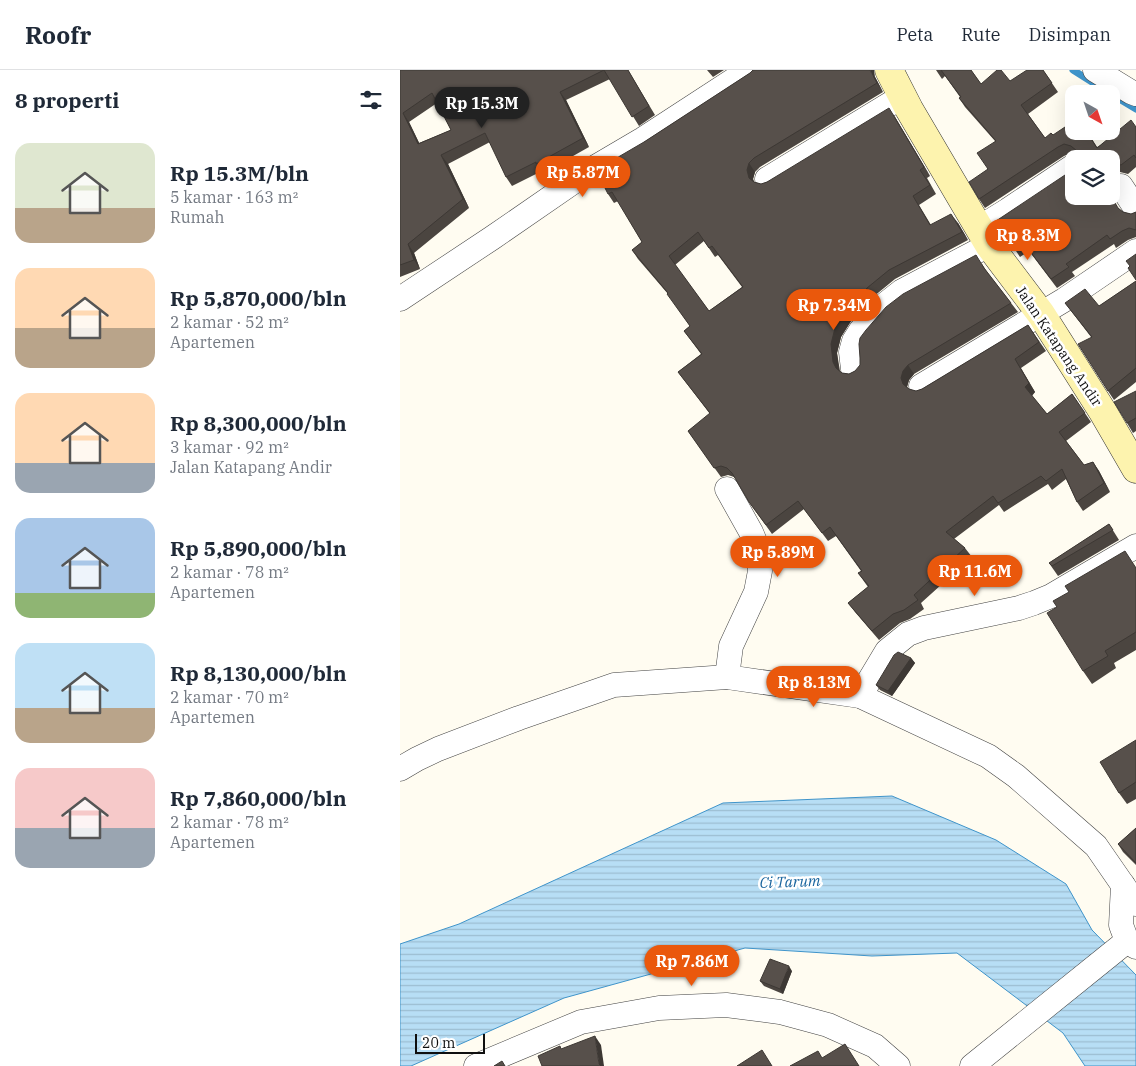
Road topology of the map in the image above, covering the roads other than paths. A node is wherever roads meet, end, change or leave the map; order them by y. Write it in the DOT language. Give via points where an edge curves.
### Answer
graph roads {
  1 [pos="749,70"];
  2 [pos="889,70"];
  3 [pos="1095,70"];
  4 [pos="1134,92"];
  5 [pos="903,96"];
  6 [pos="1065,172"];
  7 [pos="767,179"];
  8 [pos="1121,186"];
  9 [pos="1136,209"];
  10 [pos="984,237"];
  11 [pos="1136,251"];
  12 [pos="400,300"];
  13 [pos="1041,314"];
  14 [pos="853,369"];
  15 [pos="921,386"];
  16 [pos="1136,468"];
  17 [pos="727,489"];
  18 [pos="1136,546"];
  19 [pos="727,677"];
  20 [pos="860,696"];
  21 [pos="418,759"];
  22 [pos="1123,885"];
  23 [pos="1136,904"];
  24 [pos="1132,944"];
  25 [pos="521,1058"];
  26 [pos="476,1066"];
  27 [pos="900,1066"];
  28 [pos="972,1066"];
  1 -- 12 [label="street" via="592,169"];
  2 -- 5 [label="street, Jalan Katapang Andir"];
  3 -- 4 [label="street"];
  5 -- 7 [label="street"];
  5 -- 10 [label="street, Jalan Katapang Andir"];
  6 -- 10 [label="street" via="1008,210"];
  8 -- 9 [label="street"];
  10 -- 13 [label="street, Jalan Katapang Andir"];
  10 -- 14 [label="street" via="883,306 854,341 851,352"];
  11 -- 13 [label="street"];
  13 -- 15 [label="street"];
  13 -- 16 [label="street, Jalan Katapang Andir"];
  17 -- 19 [label="street" via="759,551 760,571 756,592 731,646"];
  18 -- 20 [label="street" via="1034,603 908,634 887,651"];
  19 -- 20 [label="street"];
  19 -- 21 [label="street" via="614,685 519,718"];
  20 -- 22 [label="street" via="988,756 1016,776 1096,846"];
  22 -- 23 [label="street"];
  22 -- 24 [label="street" via="1122,925"];
  24 -- 28 [label="street"];
  25 -- 26 [label="street"];
  25 -- 27 [label="street" via="581,1022 659,1008 726,1005 780,1012 828,1025 875,1046"];
}
